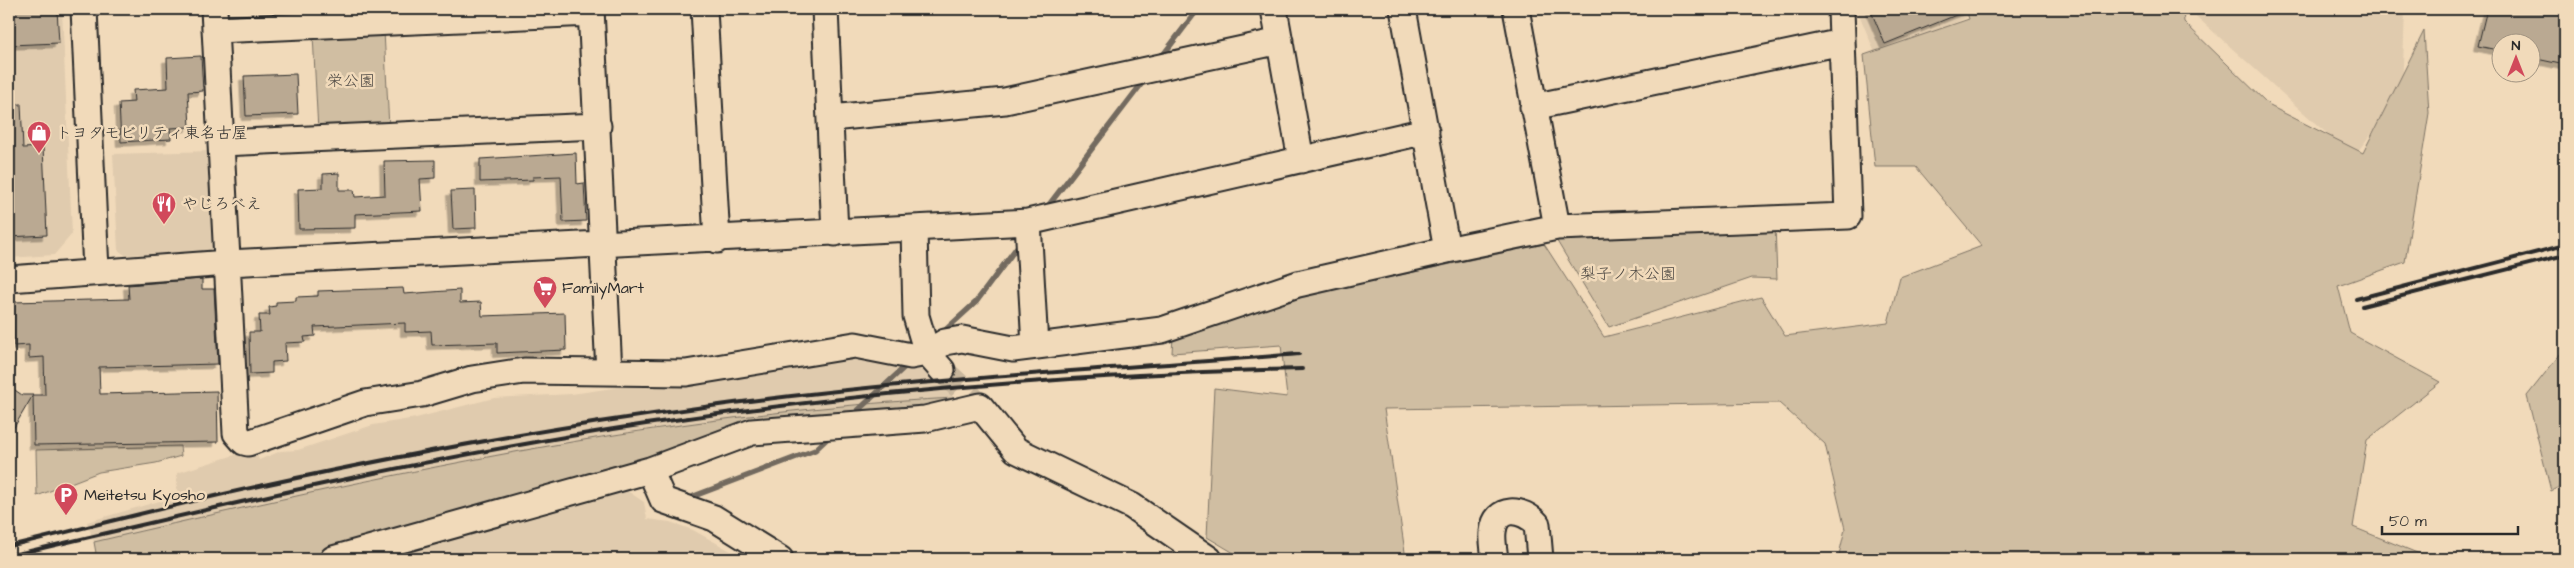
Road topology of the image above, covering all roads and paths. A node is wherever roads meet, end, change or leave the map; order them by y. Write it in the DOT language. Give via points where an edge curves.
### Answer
graph roads {
  1 [pos="84,9"];
  2 [pos="704,9"];
  3 [pos="825,9"];
  4 [pos="1274,9"];
  5 [pos="1403,9"];
  6 [pos="1516,9"];
  7 [pos="1841,9"];
  8 [pos="591,11"];
  9 [pos="215,19"];
  10 [pos="1280,41"];
  11 [pos="1842,42"];
  12 [pos="1533,107"];
  13 [pos="831,118"];
  14 [pos="598,126"];
  15 [pos="1426,131"];
  16 [pos="221,143"];
  17 [pos="1301,160"];
  18 [pos="1028,222"];
  19 [pos="1557,227"];
  20 [pos="914,228"];
  21 [pos="835,233"];
  22 [pos="717,240"];
  23 [pos="603,244"];
  24 [pos="1447,250"];
  25 [pos="228,263"];
  26 [pos="96,271"];
  27 [pos="9,279"];
  28 [pos="1035,346"];
  29 [pos="934,362"];
  30 [pos="609,372"];
  31 [pos="650,470"];
  32 [pos="333,559"];
  33 [pos="780,559"];
  34 [pos="1209,559"];
  35 [pos="1494,559"];
  36 [pos="1540,559"];
  1 -- 26 [label="street"];
  2 -- 22 [label="street"];
  3 -- 13 [label="street"];
  4 -- 10 [label="street"];
  5 -- 15 [label="street"];
  6 -- 12 [label="street"];
  7 -- 11 [label="street"];
  8 -- 9 [label="street"];
  8 -- 14 [label="street"];
  9 -- 16 [label="street"];
  10 -- 13 [label="street" via="1005,101"];
  10 -- 17 [label="street"];
  11 -- 12 [label="street"];
  11 -- 19 [label="street" via="1848,216"];
  12 -- 19 [label="street"];
  13 -- 21 [label="street"];
  14 -- 16 [label="street"];
  14 -- 23 [label="street"];
  15 -- 17 [label="street"];
  15 -- 24 [label="street"];
  16 -- 25 [label="street"];
  17 -- 18 [label="street"];
  18 -- 20 [label="street"];
  18 -- 28 [label="street"];
  19 -- 24 [label="street"];
  20 -- 21 [label="street"];
  20 -- 29 [label="street" via="916,316"];
  21 -- 22 [label="street"];
  22 -- 23 [label="street"];
  23 -- 25 [label="street"];
  23 -- 30 [label="street"];
  24 -- 28 [label="street" via="1298,284 1162,330"];
  25 -- 26 [label="street"];
  25 -- 30 [label="street" via="236,433 244,442 365,402 422,394 472,379 524,371"];
  26 -- 27 [label="street"];
  28 -- 29 [label="street" via="1013,349 962,338 944,342"];
  29 -- 30 [label="street" via="855,346 686,373"];
  31 -- 32 [label="street"];
  31 -- 33 [label="street" via="663,500 714,518"];
  31 -- 34 [label="street" via="752,432 925,419 980,406 1016,450 1132,506"];
  35 -- 36 [label="street" via="1495,523 1502,515 1513,511 1523,513 1537,524"];
}
